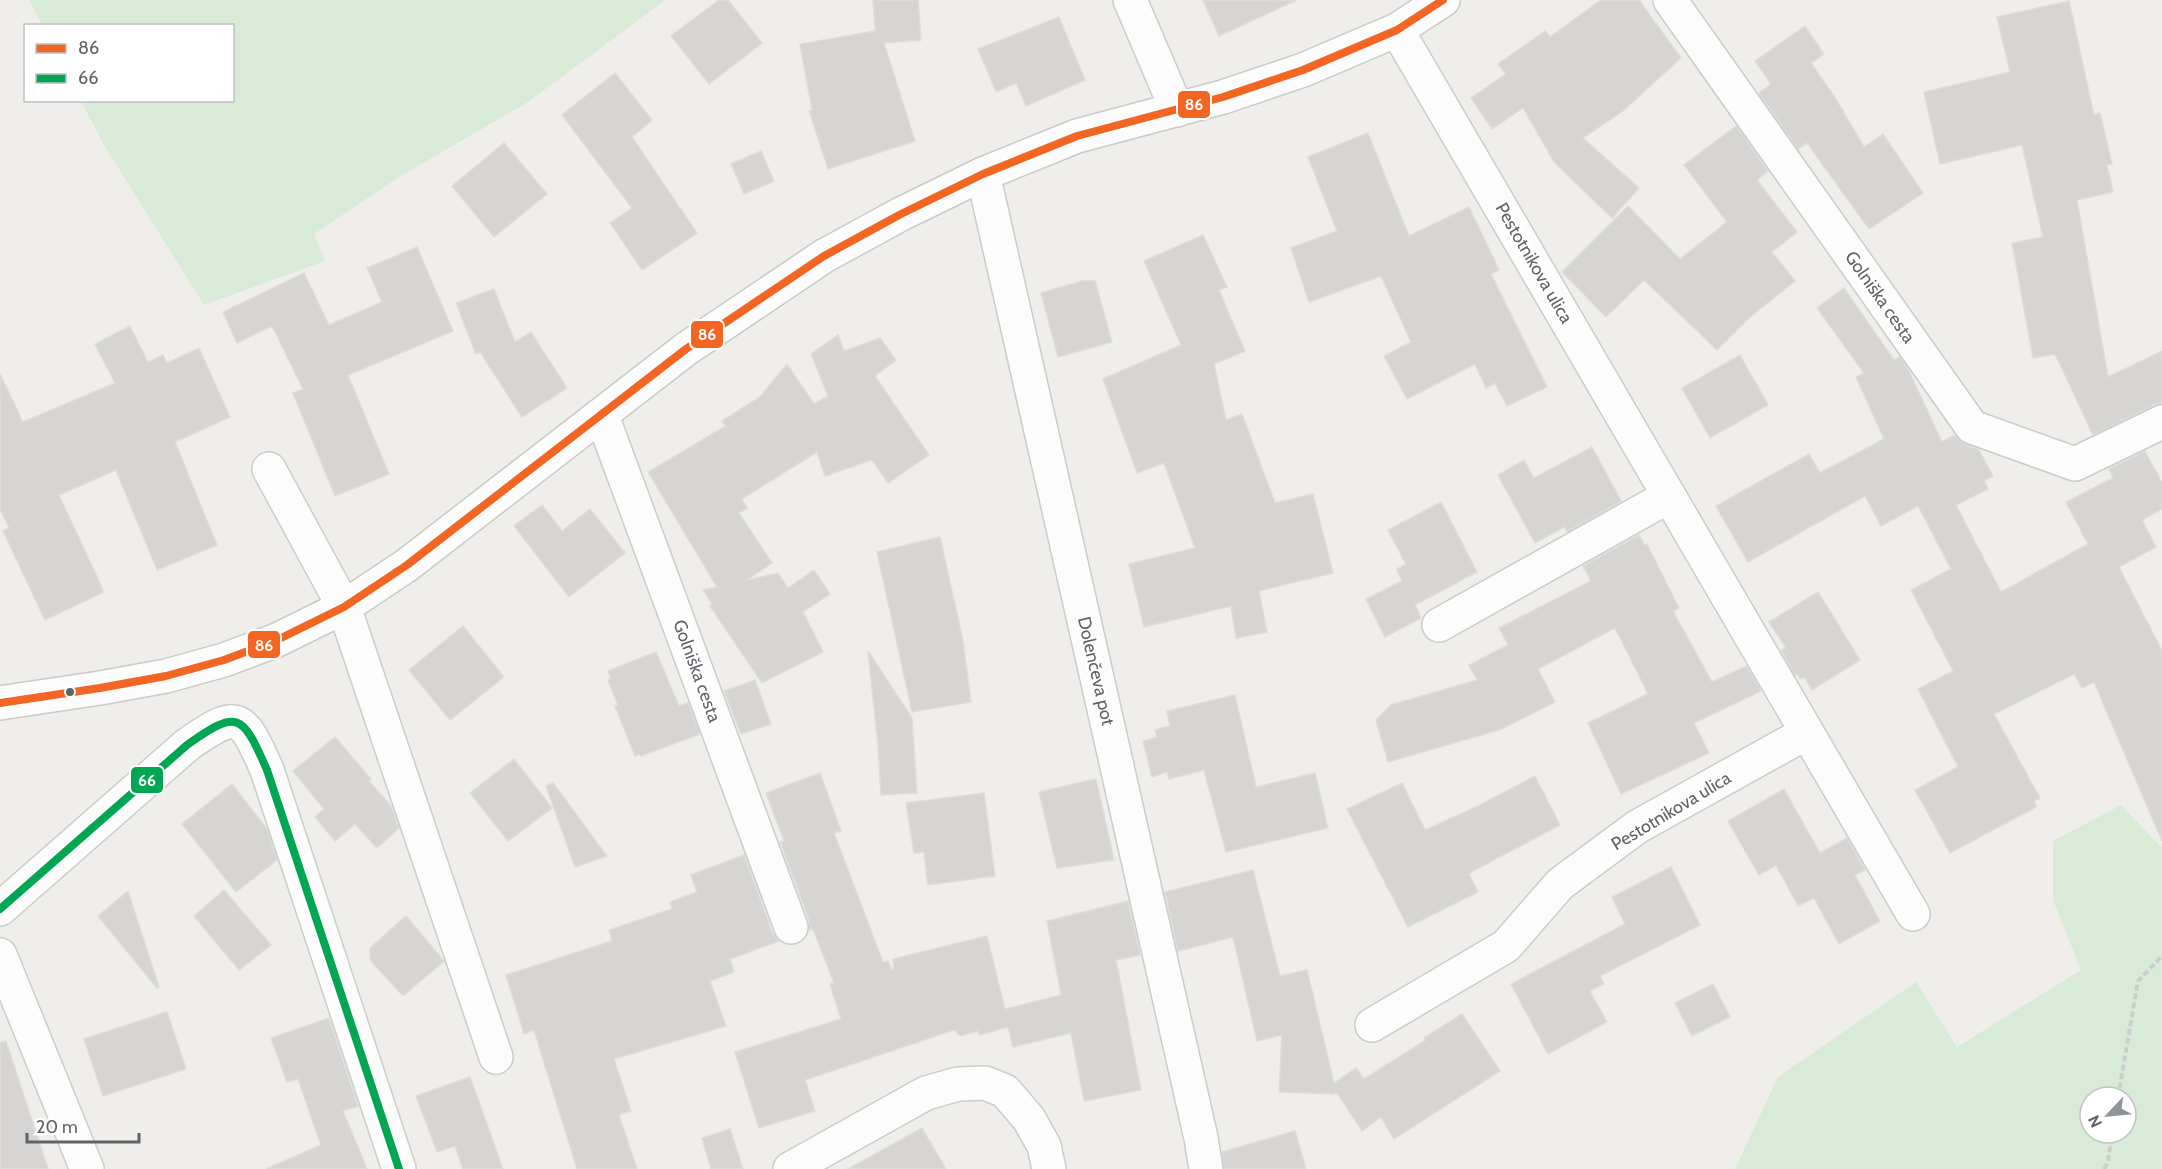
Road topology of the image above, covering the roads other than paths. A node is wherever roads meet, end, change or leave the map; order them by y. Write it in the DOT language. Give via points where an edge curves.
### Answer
graph roads {
  1 [pos="1130,0"];
  2 [pos="1443,0"];
  3 [pos="1670,0"];
  4 [pos="1397,30"];
  5 [pos="1177,110"];
  6 [pos="983,174"];
  7 [pos="602,416"];
  8 [pos="2162,422"];
  9 [pos="269,469"];
  10 [pos="1669,496"];
  11 [pos="344,608"];
  12 [pos="1438,625"];
  13 [pos="0,703"];
  14 [pos="1806,733"];
  15 [pos="0,909"];
  16 [pos="1913,914"];
  17 [pos="791,927"];
  18 [pos="0,956"];
  19 [pos="1372,1025"];
  20 [pos="496,1057"];
  21 [pos="87,1169"];
  22 [pos="399,1169"];
  23 [pos="790,1169"];
  24 [pos="1049,1169"];
  25 [pos="1206,1169"];
  1 -- 5 [label="street"];
  2 -- 4 [label="street"];
  3 -- 8 [label="street, Golniška cesta" via="1972,427 2074,464"];
  4 -- 5 [label="street" via="1303,70"];
  4 -- 10 [label="street, Pestotnikova ulica"];
  5 -- 6 [label="street" via="1077,136"];
  6 -- 7 [label="street" via="824,256 686,349"];
  6 -- 25 [label="street, Dolenčeva pot"];
  7 -- 11 [label="street" via="407,565"];
  7 -- 17 [label="street, Golniška cesta"];
  9 -- 11 [label="street"];
  10 -- 12 [label="street"];
  10 -- 14 [label="street, Pestotnikova ulica"];
  11 -- 13 [label="street" via="224,660 166,676"];
  11 -- 20 [label="street"];
  14 -- 16 [label="street, Pestotnikova ulica"];
  14 -- 19 [label="street, Pestotnikova ulica" via="1637,827 1560,884 1506,946"];
  15 -- 22 [label="street" via="187,745 215,725 238,722 253,737 267,770"];
  18 -- 21 [label="street"];
  23 -- 24 [label="street" via="926,1093 958,1084 985,1083 1005,1091 1029,1119 1044,1146"];
}
